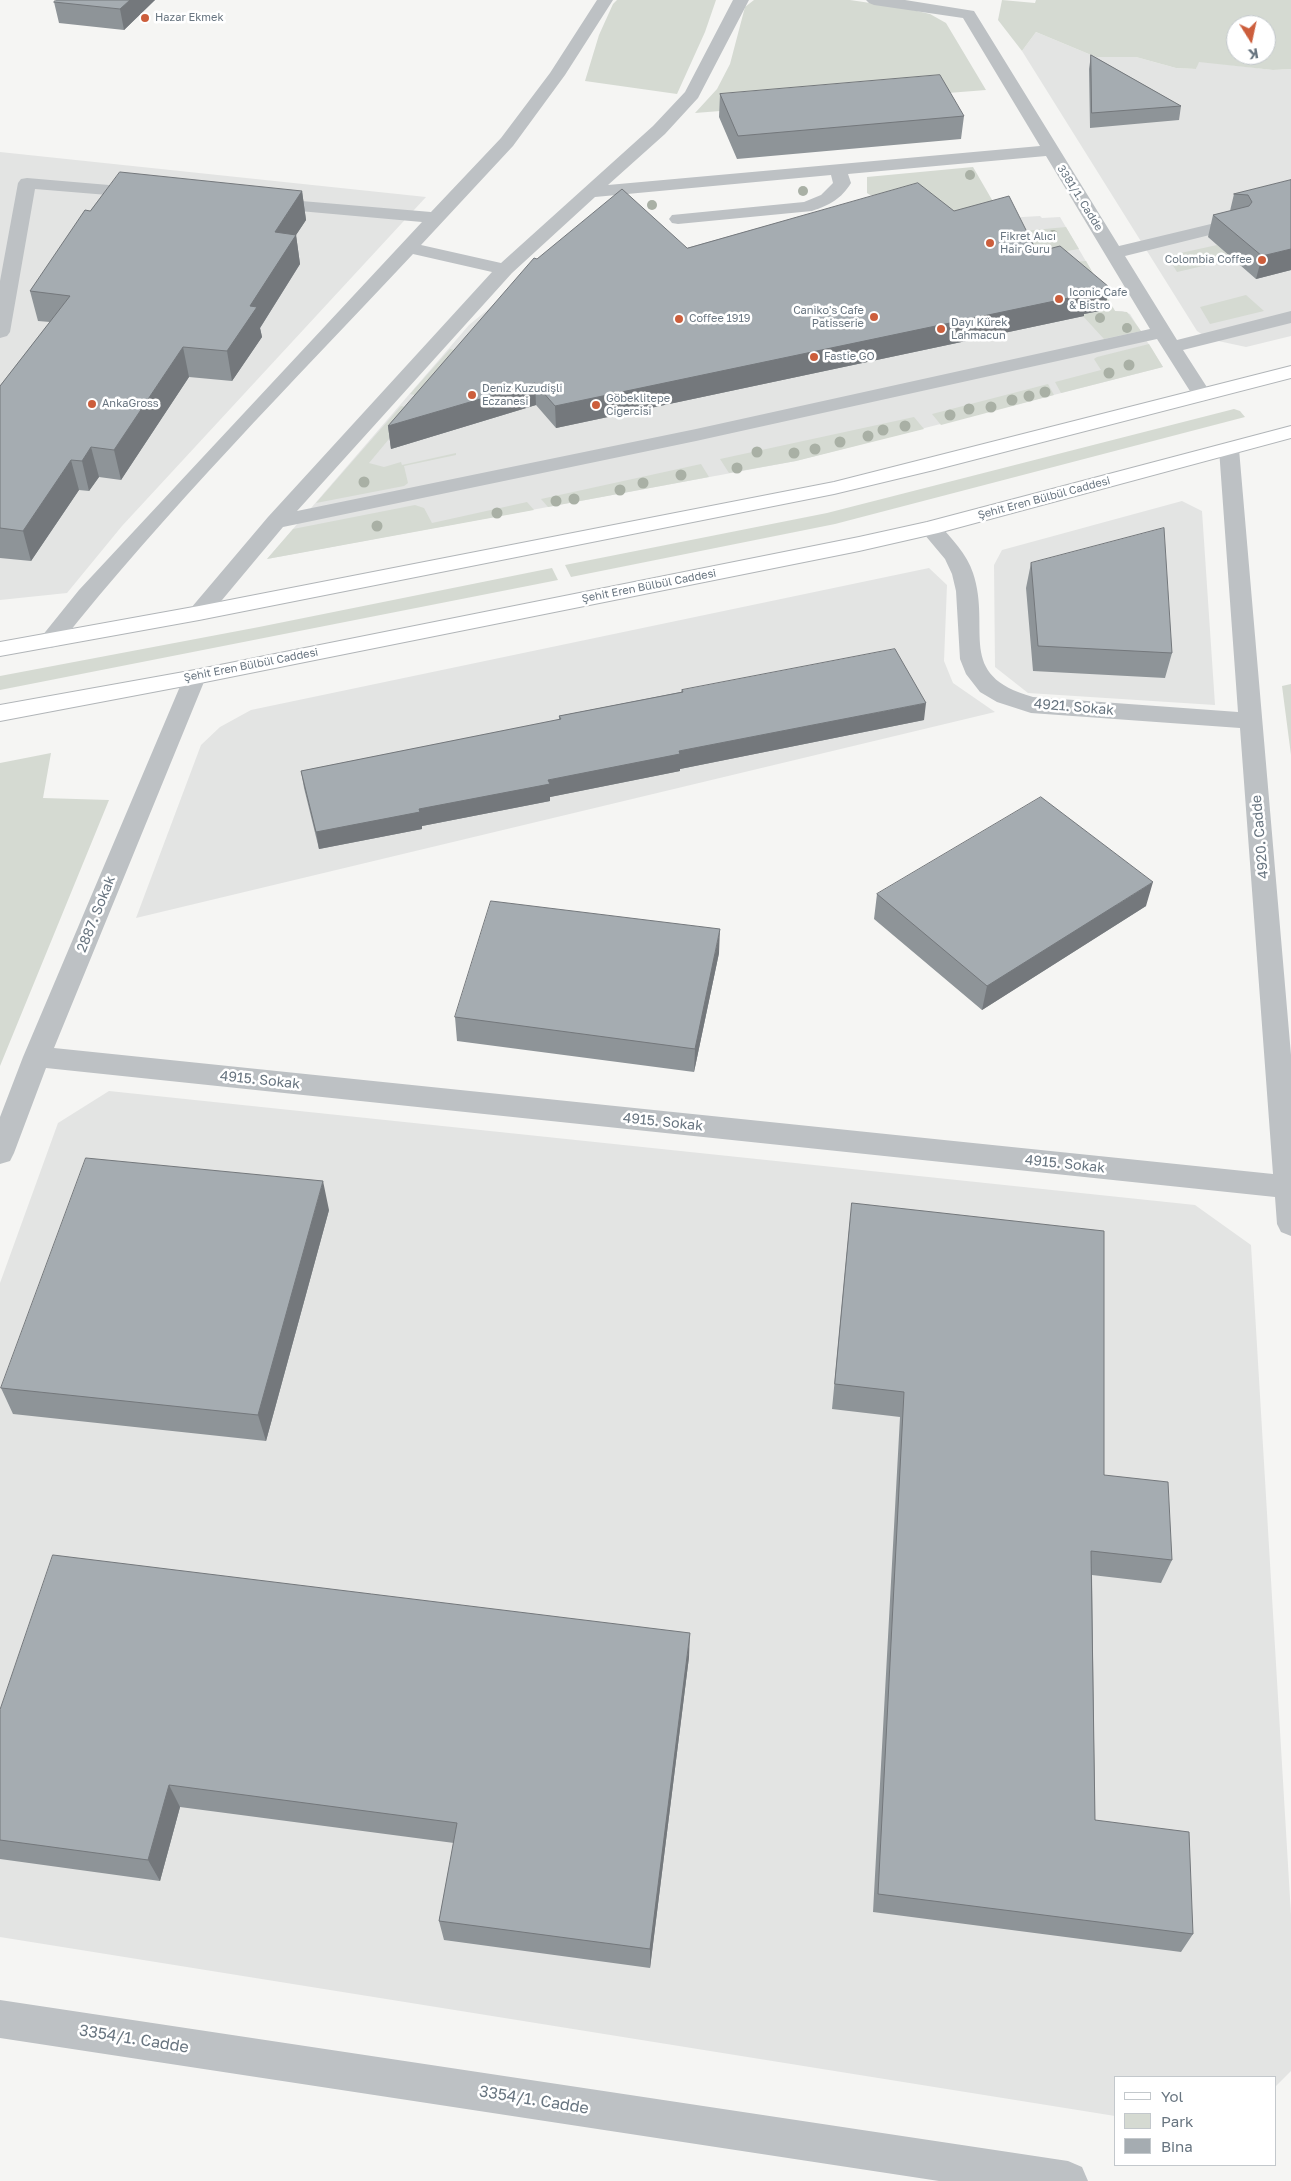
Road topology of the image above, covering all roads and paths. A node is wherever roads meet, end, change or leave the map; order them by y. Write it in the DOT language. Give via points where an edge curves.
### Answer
graph roads {
  1 [pos="605,0"];
  2 [pos="741,0"];
  3 [pos="874,0"];
  4 [pos="973,7"];
  5 [pos="1050,150"];
  6 [pos="838,170"];
  7 [pos="591,192"];
  8 [pos="159,194"];
  9 [pos="247,202"];
  10 [pos="434,218"];
  11 [pos="678,219"];
  12 [pos="1236,223"];
  13 [pos="408,247"];
  14 [pos="1113,253"];
  15 [pos="506,269"];
  16 [pos="1291,317"];
  17 [pos="0,332"];
  18 [pos="1167,340"];
  19 [pos="1291,372"];
  20 [pos="1202,395"];
  21 [pos="1291,432"];
  22 [pos="1229,449"];
  23 [pos="276,522"];
  24 [pos="930,528"];
  25 [pos="200,613"];
  26 [pos="50,642"];
  27 [pos="0,649"];
  28 [pos="194,677"];
  29 [pos="0,713"];
  30 [pos="1250,720"];
  31 [pos="37,1057"];
  32 [pos="0,1152"];
  33 [pos="1288,1187"];
  34 [pos="1291,1224"];
  35 [pos="0,2019"];
  36 [pos="1068,2181"];
  1 -- 10 [label="street" via="558,75 507,142"];
  2 -- 7 [label="street" via="692,94 659,130"];
  3 -- 4 [label="street"];
  4 -- 5 [label="street, 3381/1. Cadde"];
  5 -- 6 [label="street"];
  5 -- 14 [label="street, 3381/1. Cadde"];
  6 -- 7 [label="street"];
  6 -- 11 [label="street" via="842,183 838,192 825,201 806,207"];
  7 -- 15 [label="street"];
  8 -- 17 [label="street" via="27,183"];
  9 -- 10 [label="street"];
  10 -- 13 [label="street"];
  12 -- 14 [label="street"];
  13 -- 15 [label="street"];
  13 -- 26 [label="street" via="86,595"];
  14 -- 18 [label="street, 3381/1. Cadde"];
  15 -- 23 [label="street"];
  16 -- 18 [label="street"];
  18 -- 20 [label="street, 3381/1. Cadde"];
  18 -- 23 [label="street"];
  19 -- 20 [label="main road"];
  20 -- 25 [label="main road" via="834,488"];
  21 -- 22 [label="main road, Şehit Eren Bülbül Caddesi"];
  22 -- 24 [label="main road, Şehit Eren Bülbül Caddesi"];
  22 -- 30 [label="street, 4920. Cadde"];
  23 -- 25 [label="street"];
  24 -- 28 [label="main road, Şehit Eren Bülbül Caddesi"];
  24 -- 30 [label="street, 4921. Sokak" via="963,572 967,589 969,653 974,670 987,685 1005,696 1031,705"];
  25 -- 26 [label="main road"];
  26 -- 27 [label="main road"];
  28 -- 29 [label="main road, Şehit Eren Bülbül Caddesi"];
  28 -- 31 [label="street, 2887. Sokak"];
  30 -- 33 [label="street, 4920. Cadde"];
  31 -- 32 [label="street, 2887. Sokak"];
  31 -- 33 [label="street, 4915. Sokak"];
  33 -- 34 [label="street, 4920. Cadde"];
  35 -- 36 [label="street, 3354/1. Cadde"];
}
